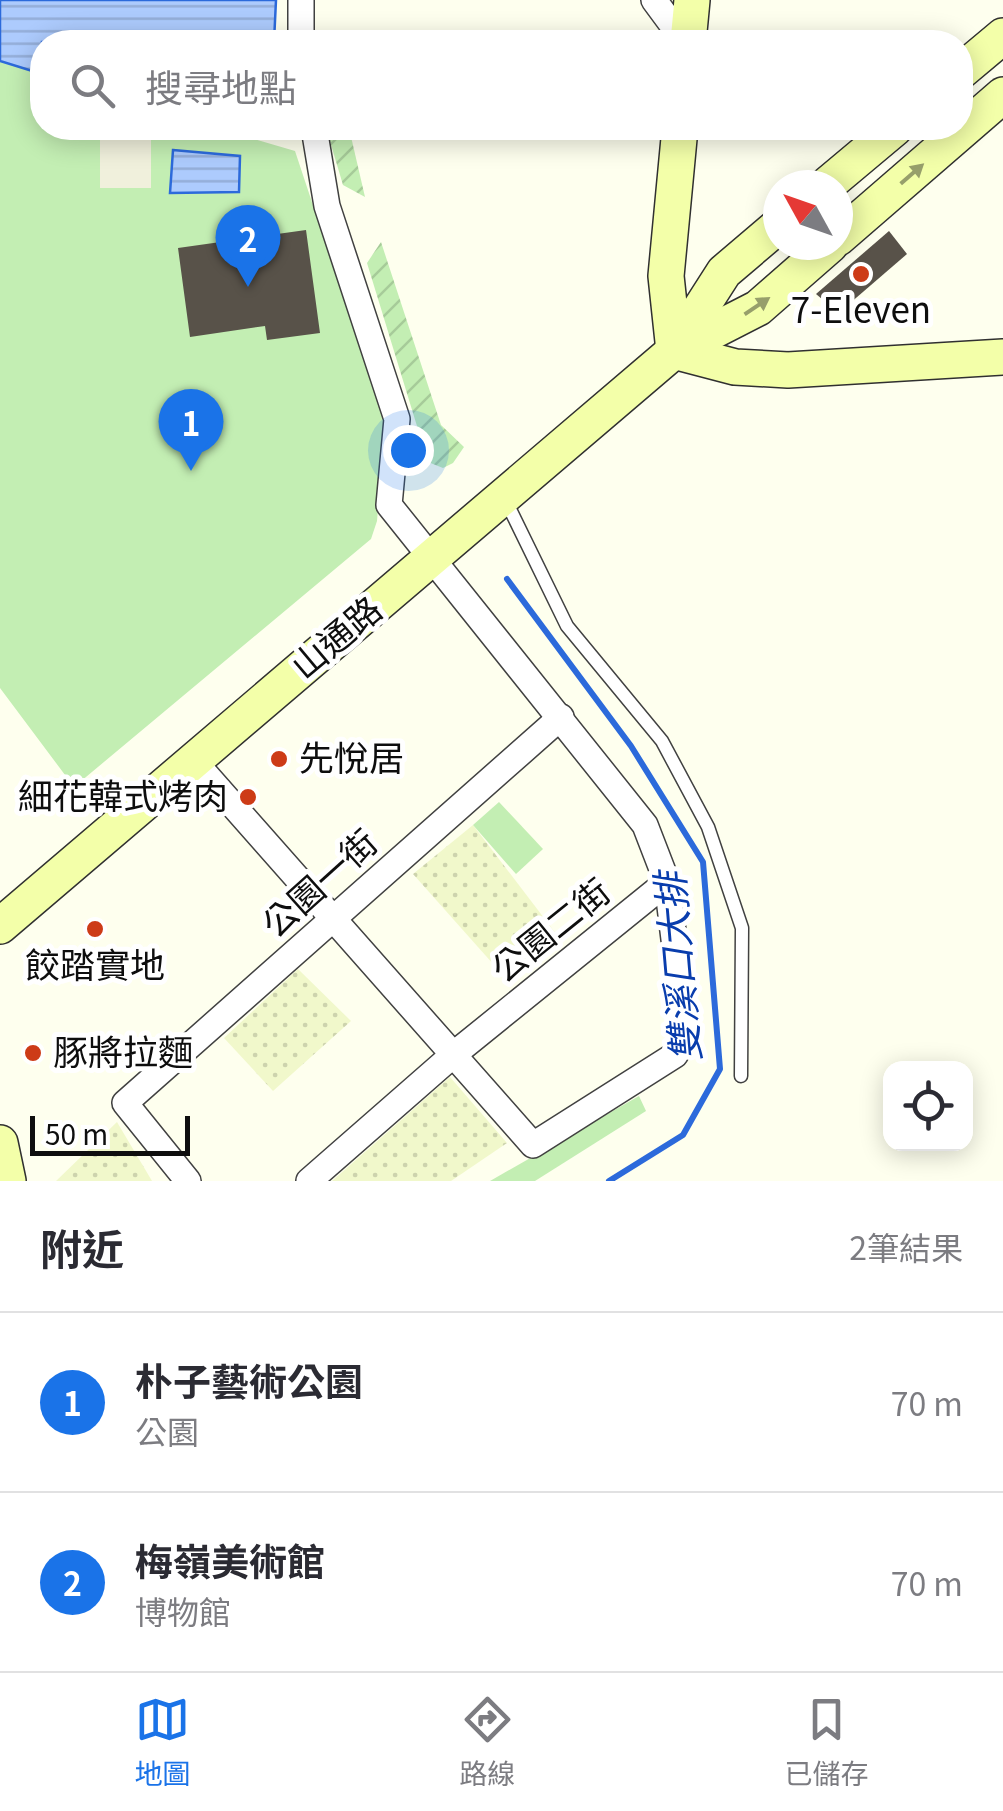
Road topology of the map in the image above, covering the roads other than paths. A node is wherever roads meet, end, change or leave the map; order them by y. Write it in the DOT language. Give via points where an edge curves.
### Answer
graph roads {
  1 [pos="300,0"];
  2 [pos="654,0"];
  3 [pos="692,0"];
  4 [pos="301,30"];
  5 [pos="678,30"];
  6 [pos="688,30"];
  7 [pos="1003,36"];
  8 [pos="973,61"];
  9 [pos="1003,95"];
  10 [pos="973,121"];
  11 [pos="316,140"];
  12 [pos="679,140"];
  13 [pos="881,140"];
  14 [pos="951,140"];
  15 [pos="845,170"];
  16 [pos="853,225"];
  17 [pos="763,239"];
  18 [pos="813,260"];
  19 [pos="674,350"];
  20 [pos="1003,356"];
  21 [pos="504,495"];
  22 [pos="431,558"];
  23 [pos="561,717"];
  24 [pos="194,760"];
  25 [pos="667,882"];
  26 [pos="334,918"];
  27 [pos="0,926"];
  28 [pos="453,1054"];
  29 [pos="741,1076"];
  30 [pos="0,1143"];
  31 [pos="8,1181"];
  32 [pos="188,1181"];
  33 [pos="309,1181"];
  1 -- 4 [label="street"];
  2 -- 5 [label="street"];
  3 -- 6 [label="main road"];
  7 -- 8 [label="main road"];
  10 -- 9 [label="main road, one-way"];
  11 -- 22 [label="street" via="327,206 397,419 389,504"];
  12 -- 19 [label="main road" via="666,276"];
  13 -- 15 [label="main road"];
  16 -- 14 [label="main road, one-way"];
  17 -- 19 [label="main road" via="724,272"];
  19 -- 18 [label="main road, one-way" via="758,308"];
  19 -- 20 [label="main road" via="736,367 788,370"];
  19 -- 21 [label="main road, 山通路"];
  21 -- 22 [label="main road, 山通路"];
  21 -- 29 [label="lane" via="567,626 662,741 708,826 742,928"];
  22 -- 23 [label="street"];
  22 -- 24 [label="main road, 山通路"];
  23 -- 25 [label="street" via="645,825"];
  23 -- 26 [label="street, 公園一街"];
  24 -- 26 [label="street"];
  24 -- 27 [label="main road, 山通路"];
  25 -- 28 [label="street, 公園二街"];
  25 -- 28 [label="street" via="686,1037 674,1055 533,1145"];
  26 -- 28 [label="street"];
  26 -- 32 [label="street, 公園一街" via="124,1103"];
  28 -- 33 [label="street, 公園二街"];
  30 -- 31 [label="main road"];
}
